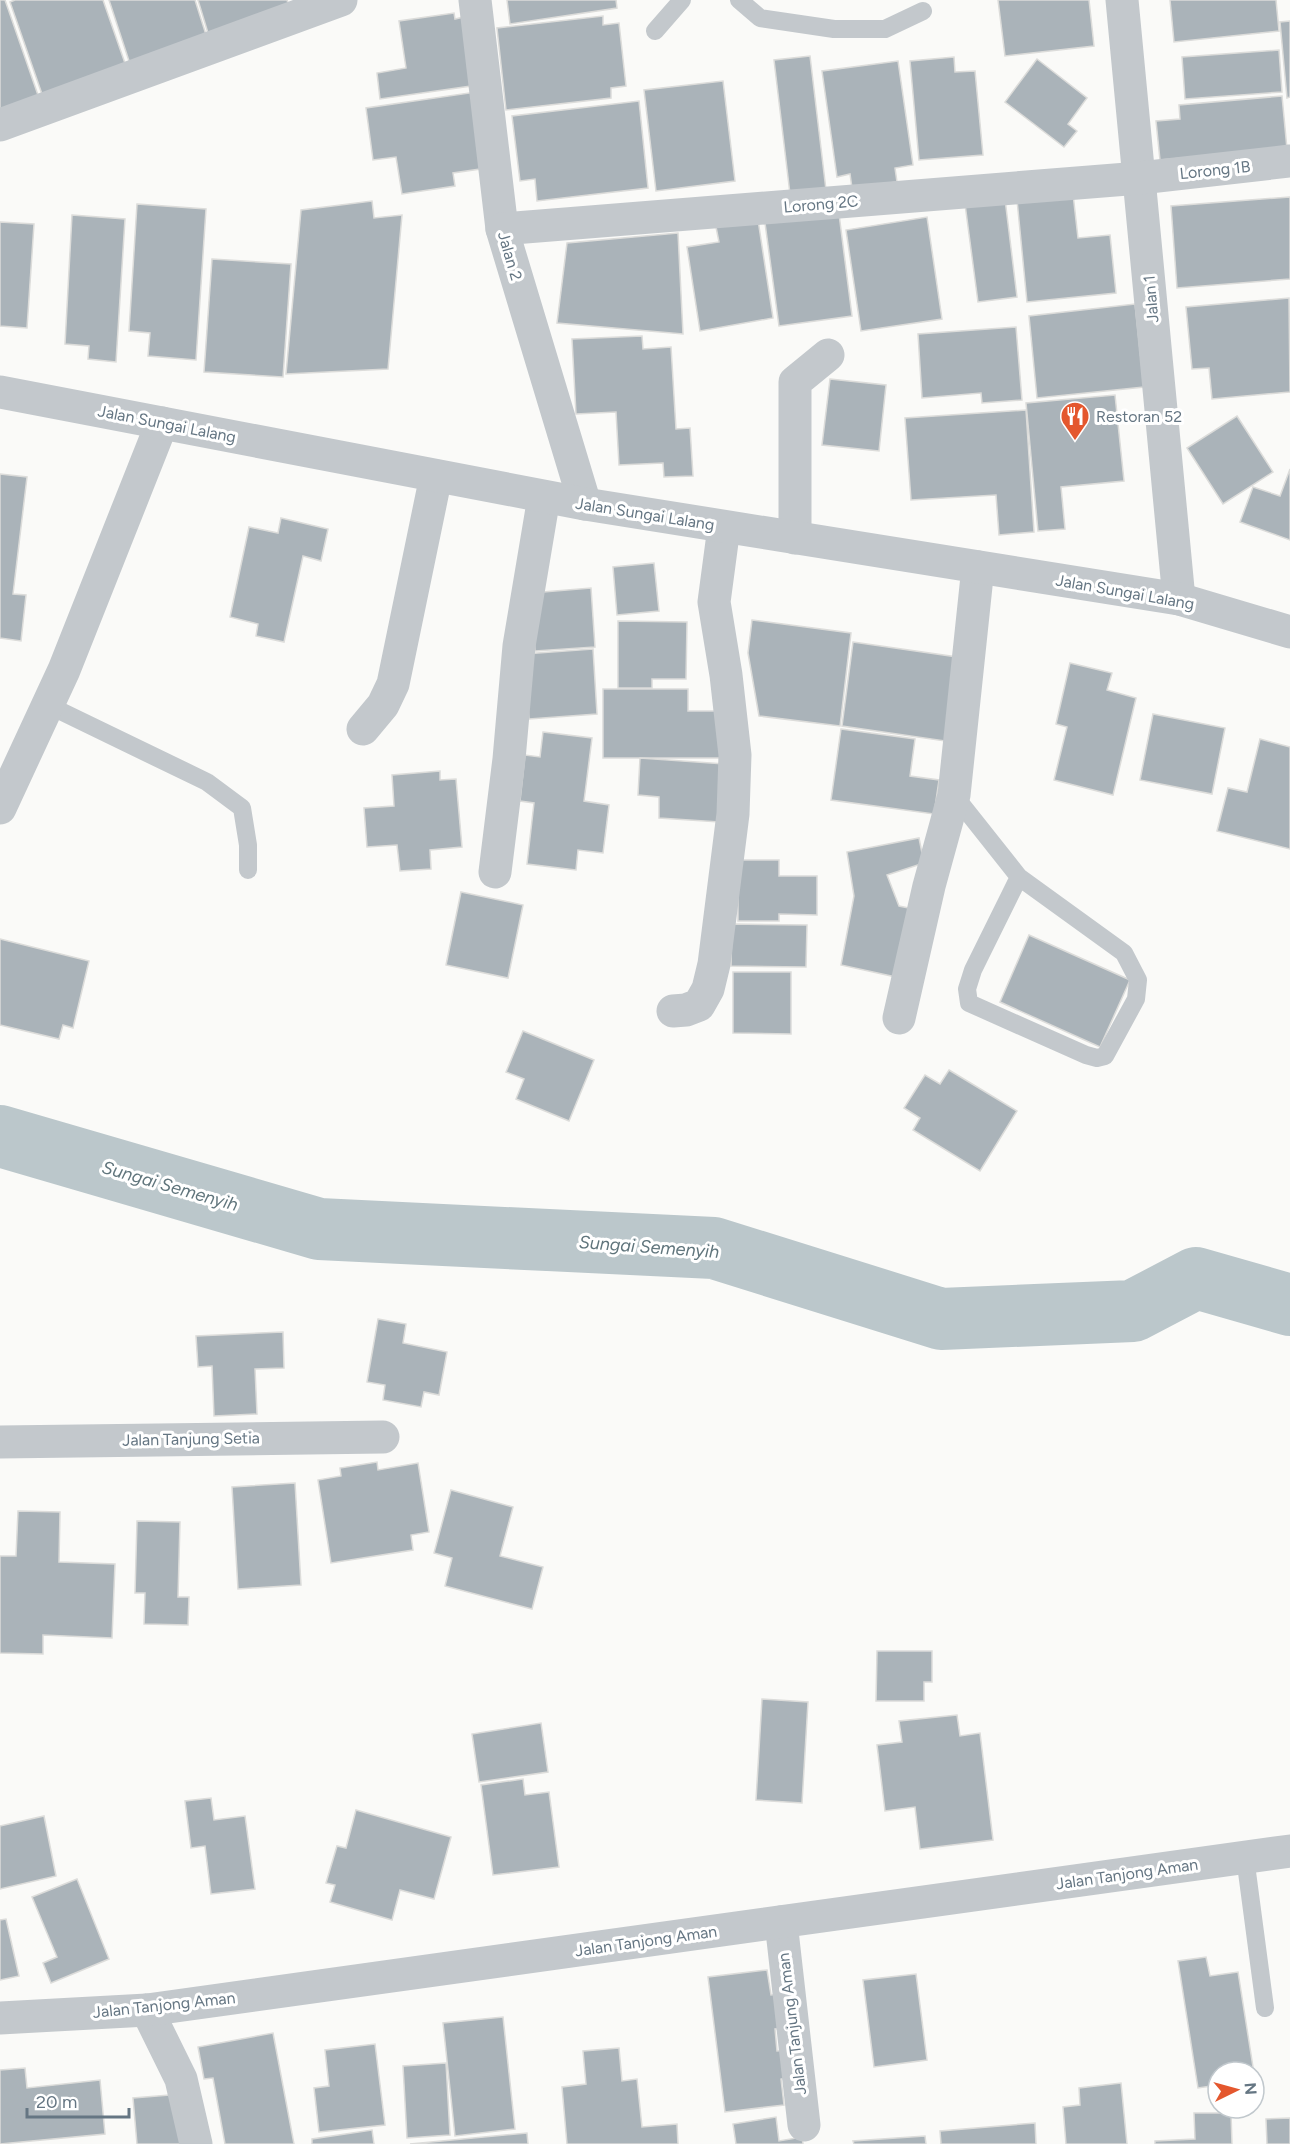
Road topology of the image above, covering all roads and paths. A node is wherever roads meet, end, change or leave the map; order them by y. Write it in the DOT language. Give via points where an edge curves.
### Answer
graph roads {
  1 [pos="341,0"];
  2 [pos="475,0"];
  3 [pos="682,0"];
  4 [pos="739,0"];
  5 [pos="1122,0"];
  6 [pos="923,11"];
  7 [pos="655,31"];
  8 [pos="0,126"];
  9 [pos="1290,161"];
  10 [pos="1140,178"];
  11 [pos="502,229"];
  12 [pos="828,355"];
  13 [pos="0,392"];
  14 [pos="162,423"];
  15 [pos="435,476"];
  16 [pos="544,497"];
  17 [pos="585,504"];
  18 [pos="724,527"];
  19 [pos="795,538"];
  20 [pos="978,567"];
  21 [pos="1179,599"];
  22 [pos="1290,632"];
  23 [pos="48,705"];
  24 [pos="363,729"];
  25 [pos="954,795"];
  26 [pos="0,808"];
  27 [pos="248,870"];
  28 [pos="495,872"];
  29 [pos="1019,877"];
  30 [pos="673,1011"];
  31 [pos="899,1018"];
  32 [pos="383,1437"];
  33 [pos="0,1442"];
  34 [pos="1290,1851"];
  35 [pos="1245,1857"];
  36 [pos="781,1922"];
  37 [pos="1265,2008"];
  38 [pos="147,2010"];
  39 [pos="0,2018"];
  40 [pos="804,2125"];
  41 [pos="196,2144"];
  1 -- 8 [label="street"];
  2 -- 11 [label="street, Jalan 2"];
  3 -- 7 [label="lane"];
  4 -- 6 [label="lane" via="760,18 834,28 885,29"];
  5 -- 10 [label="street, Jalan 1"];
  9 -- 10 [label="street, Lorong 1B"];
  10 -- 11 [label="street, Lorong 2C"];
  10 -- 21 [label="street, Jalan 1"];
  11 -- 17 [label="street, Jalan 2"];
  12 -- 19 [label="street" via="795,382"];
  13 -- 14 [label="street, Jalan Sungai Lalang"];
  14 -- 15 [label="street, Jalan Sungai Lalang"];
  14 -- 23 [label="street"];
  15 -- 16 [label="street, Jalan Sungai Lalang"];
  15 -- 24 [label="street" via="393,684 383,705"];
  16 -- 17 [label="street, Jalan Sungai Lalang"];
  16 -- 28 [label="street" via="519,646"];
  17 -- 18 [label="street, Jalan Sungai Lalang"];
  18 -- 19 [label="street, Jalan Sungai Lalang"];
  18 -- 30 [label="street" via="714,602 735,755 733,814 708,989 699,1005"];
  19 -- 20 [label="street, Jalan Sungai Lalang"];
  20 -- 21 [label="street, Jalan Sungai Lalang"];
  20 -- 25 [label="street"];
  21 -- 22 [label="street, Jalan Sungai Lalang"];
  23 -- 26 [label="street"];
  23 -- 27 [label="lane" via="207,782 242,808"];
  25 -- 29 [label="lane"];
  25 -- 31 [label="street"];
  29 -- 29 [label="lane" via="1124,953 1138,980 1136,999 1105,1056 1086,1055 969,1003 967,989 973,970"];
  32 -- 33 [label="street, Jalan Tanjung Setia"];
  34 -- 35 [label="street, Jalan Tanjong Aman"];
  35 -- 36 [label="street, Jalan Tanjong Aman"];
  35 -- 37 [label="lane"];
  36 -- 38 [label="street, Jalan Tanjong Aman"];
  36 -- 40 [label="street, Jalan Tanjung Aman"];
  38 -- 39 [label="street, Jalan Tanjong Aman"];
  38 -- 41 [label="street" via="181,2079"];
}
